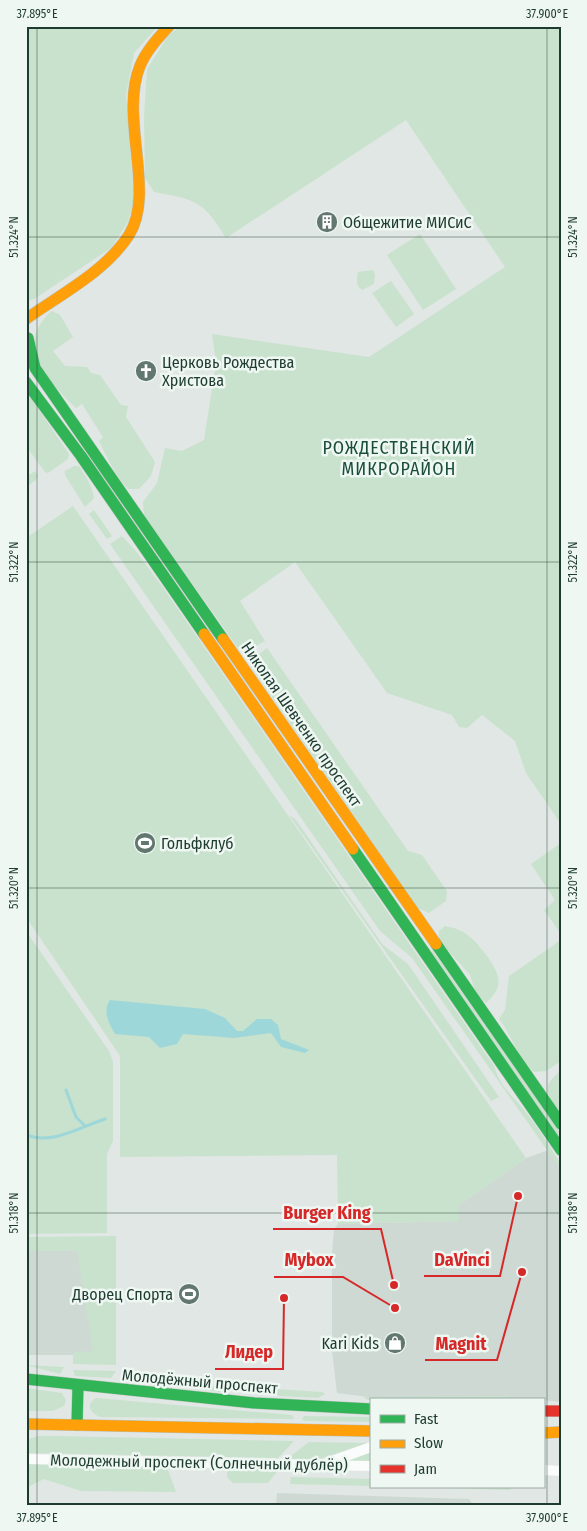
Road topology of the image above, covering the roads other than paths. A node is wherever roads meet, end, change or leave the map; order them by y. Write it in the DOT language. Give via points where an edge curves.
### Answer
graph roads {
  1 [pos="169,26"];
  2 [pos="26,319"];
  3 [pos="26,325"];
  4 [pos="27,341"];
  5 [pos="26,382"];
  6 [pos="423,926"];
  7 [pos="411,934"];
  8 [pos="561,1124"];
  9 [pos="561,1150"];
  10 [pos="26,1379"];
  11 [pos="78,1386"];
  12 [pos="370,1409"];
  13 [pos="544,1411"];
  14 [pos="561,1411"];
  15 [pos="26,1424"];
  16 [pos="77,1424"];
  17 [pos="370,1431"];
  18 [pos="561,1432"];
  19 [pos="544,1433"];
  20 [pos="370,1447"];
  21 [pos="26,1459"];
  22 [pos="321,1465"];
  23 [pos="370,1466"];
  24 [pos="544,1470"];
  25 [pos="561,1471"];
  1 -- 2 [label="main road" via="151,46 139,67 135,93 139,199 130,234 113,256"];
  3 -- 4 [label="main road, Николая Шевченко проспект"];
  4 -- 6 [label="main road, Николая Шевченко проспект" via="35,368"];
  5 -- 7 [label="main road, Николая Шевченко проспект" via="81,456"];
  6 -- 7 [label="main road"];
  6 -- 8 [label="main road, Николая Шевченко проспект"];
  7 -- 9 [label="main road, Николая Шевченко проспект"];
  10 -- 11 [label="main road, Молодёжный проспект"];
  11 -- 12 [label="main road, Молодёжный проспект" via="254,1403"];
  11 -- 16 [label="main road"];
  13 -- 14 [label="main road"];
  15 -- 16 [label="main road"];
  16 -- 17 [label="main road"];
  18 -- 19 [label="main road"];
  20 -- 22 [label="street"];
  21 -- 22 [label="street, Молодежный проспект (Солнечный дублёр)"];
  22 -- 23 [label="street, Молодежный проспект (Солнечный дублёр)"];
  24 -- 25 [label="street"];
}
